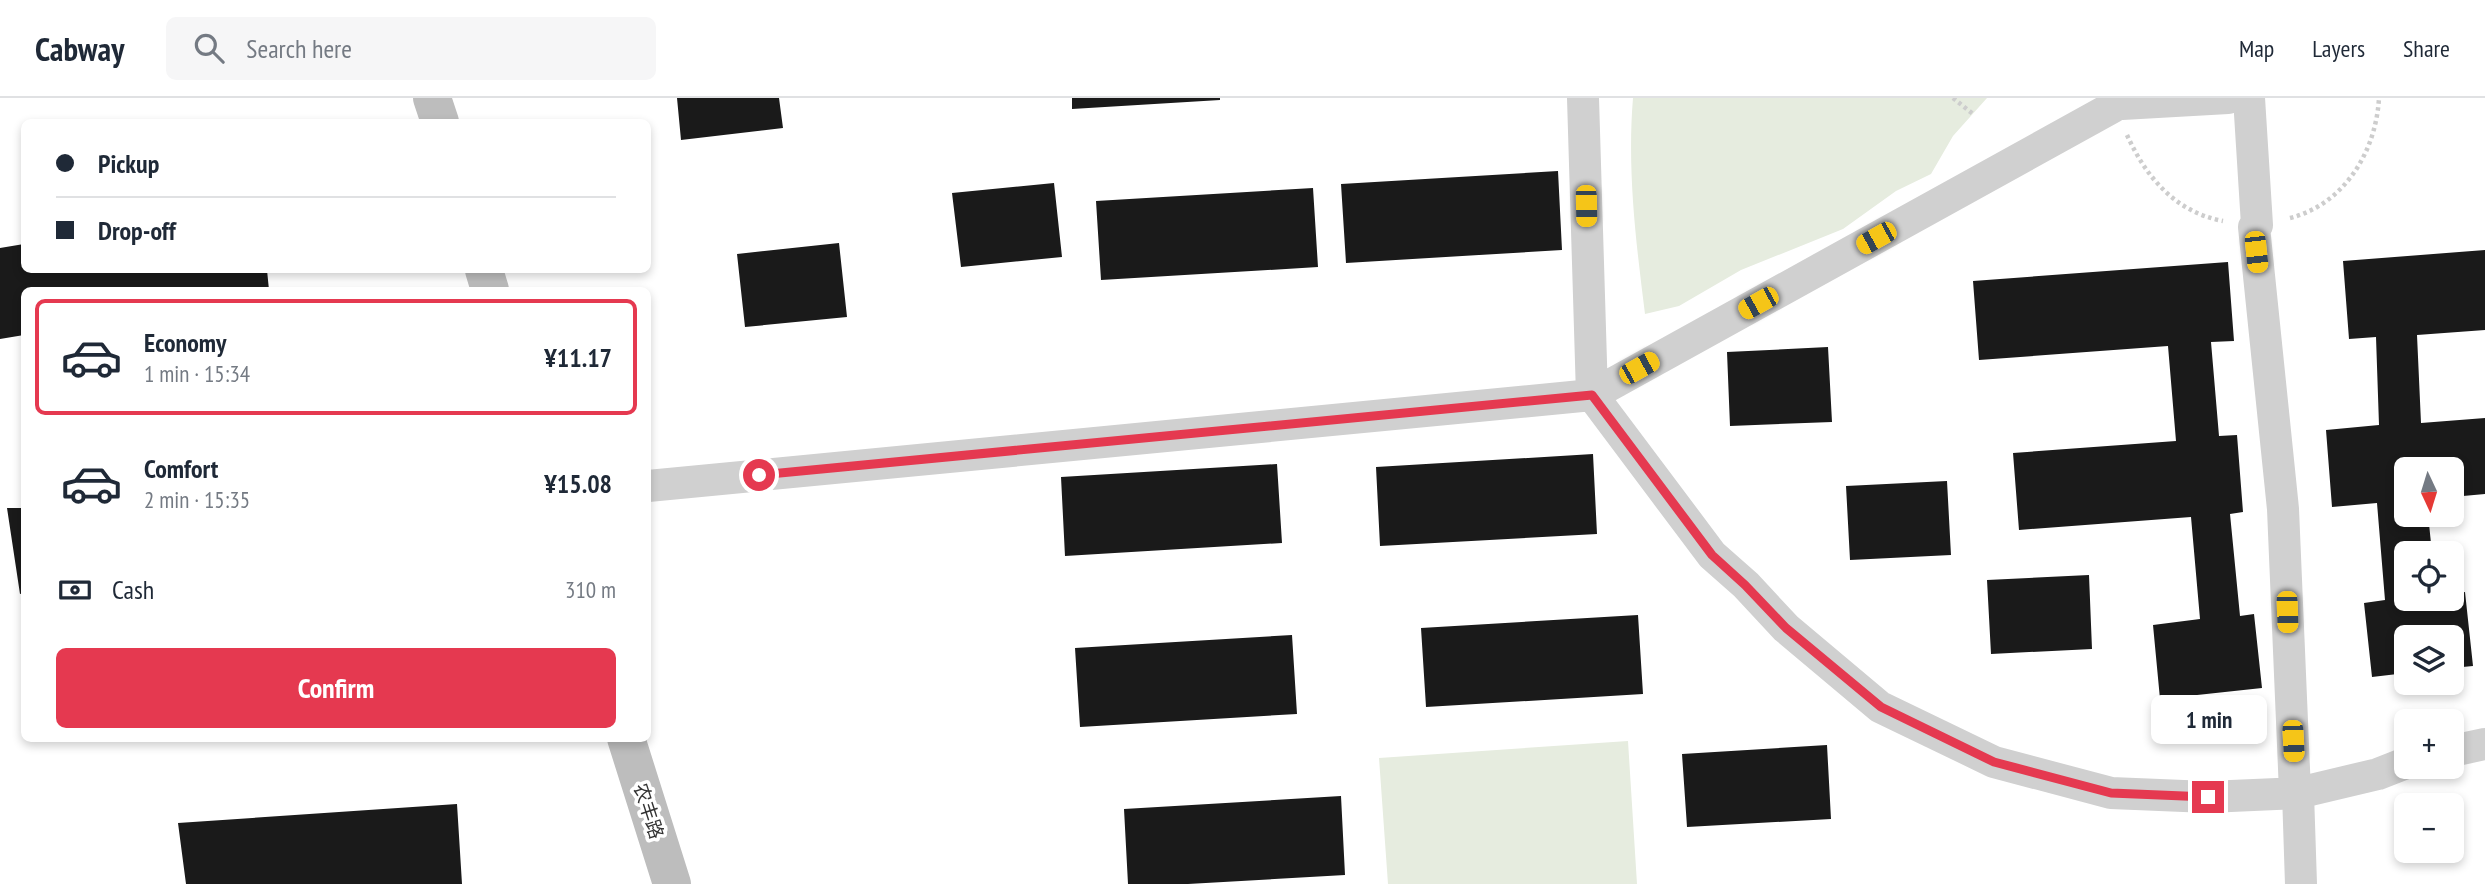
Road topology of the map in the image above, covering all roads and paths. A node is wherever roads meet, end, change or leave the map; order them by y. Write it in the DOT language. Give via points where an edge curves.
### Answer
graph roads {
  1 [pos="432,98"];
  2 [pos="1583,98"];
  3 [pos="1953,98"];
  4 [pos="2228,98"];
  5 [pos="2249,98"];
  6 [pos="1973,114"];
  7 [pos="439,119"];
  8 [pos="1592,395"];
  9 [pos="651,486"];
  10 [pos="627,742"];
  11 [pos="2485,744"];
  12 [pos="2464,748"];
  13 [pos="2394,768"];
  14 [pos="2297,793"];
  15 [pos="672,884"];
  16 [pos="2301,884"];
  1 -- 7 [label="main road"];
  2 -- 8 [label="street"];
  3 -- 6 [label="path"];
  4 -- 8 [label="street" via="2118,105"];
  5 -- 14 [label="street" via="2255,226 2283,509"];
  8 -- 9 [label="street"];
  8 -- 14 [label="street" via="1712,555 1786,628 1881,707 1994,762 2111,793 2208,797"];
  10 -- 15 [label="main road, 农丰路"];
  11 -- 12 [label="street"];
  13 -- 14 [label="street"];
  14 -- 16 [label="street"];
}
